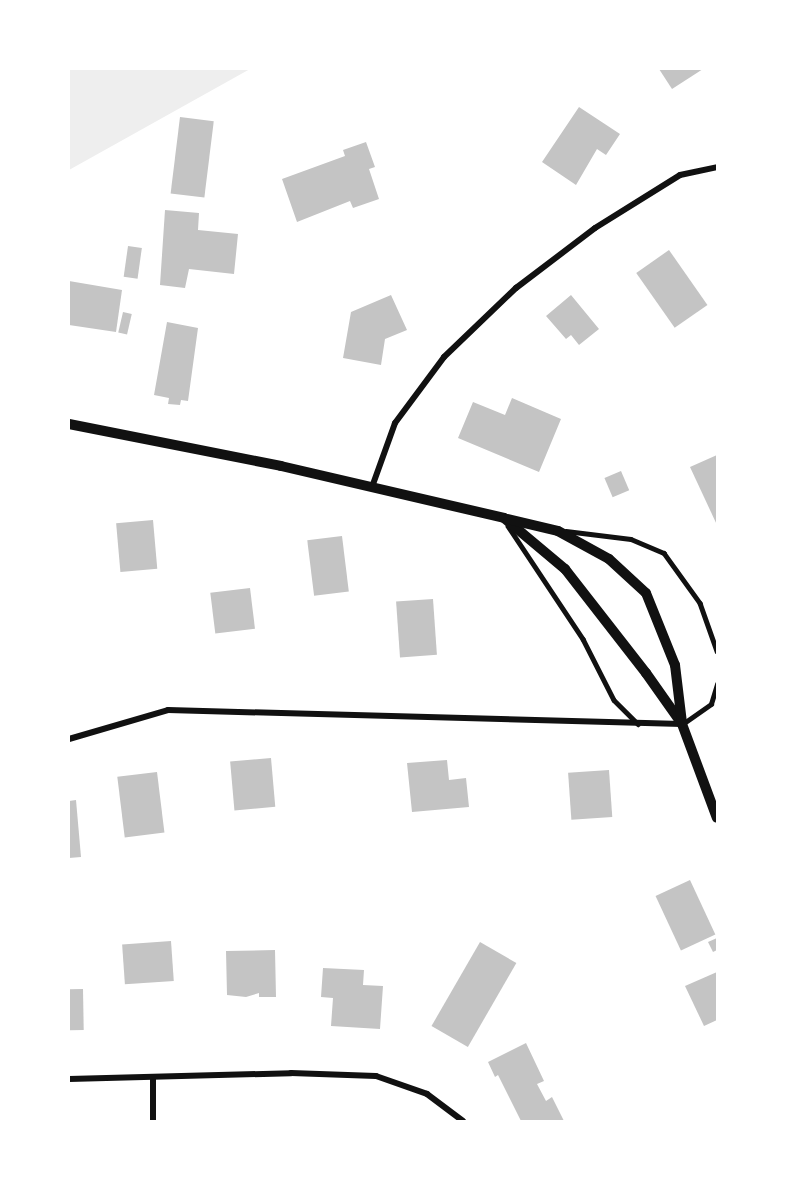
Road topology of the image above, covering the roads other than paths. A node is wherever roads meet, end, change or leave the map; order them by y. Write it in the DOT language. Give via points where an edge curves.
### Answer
graph roads {
  1 [pos="717,166"];
  2 [pos="69,424"];
  3 [pos="371,488"];
  4 [pos="504,518"];
  5 [pos="558,531"];
  6 [pos="717,651"];
  7 [pos="717,684"];
  8 [pos="682,724"];
  9 [pos="639,725"];
  10 [pos="69,740"];
  11 [pos="717,819"];
  12 [pos="153,1077"];
  13 [pos="69,1079"];
  14 [pos="153,1121"];
  15 [pos="463,1121"];
  1 -- 3 [label="street" via="680,175 594,228 516,288 444,357 395,423"];
  2 -- 3 [label="street"];
  3 -- 4 [label="street"];
  4 -- 5 [label="street"];
  4 -- 8 [label="street" via="565,569 624,642"];
  4 -- 9 [label="lane" via="518,545 583,639 614,699"];
  5 -- 6 [label="lane" via="631,539 664,553 700,603"];
  5 -- 8 [label="street" via="609,559 646,593 675,665"];
  7 -- 8 [label="lane" via="711,704"];
  8 -- 9 [label="street"];
  8 -- 11 [label="street"];
  9 -- 10 [label="street" via="168,710"];
  12 -- 13 [label="street"];
  12 -- 14 [label="street"];
  12 -- 15 [label="street" via="291,1073 376,1076 427,1094"];
}
